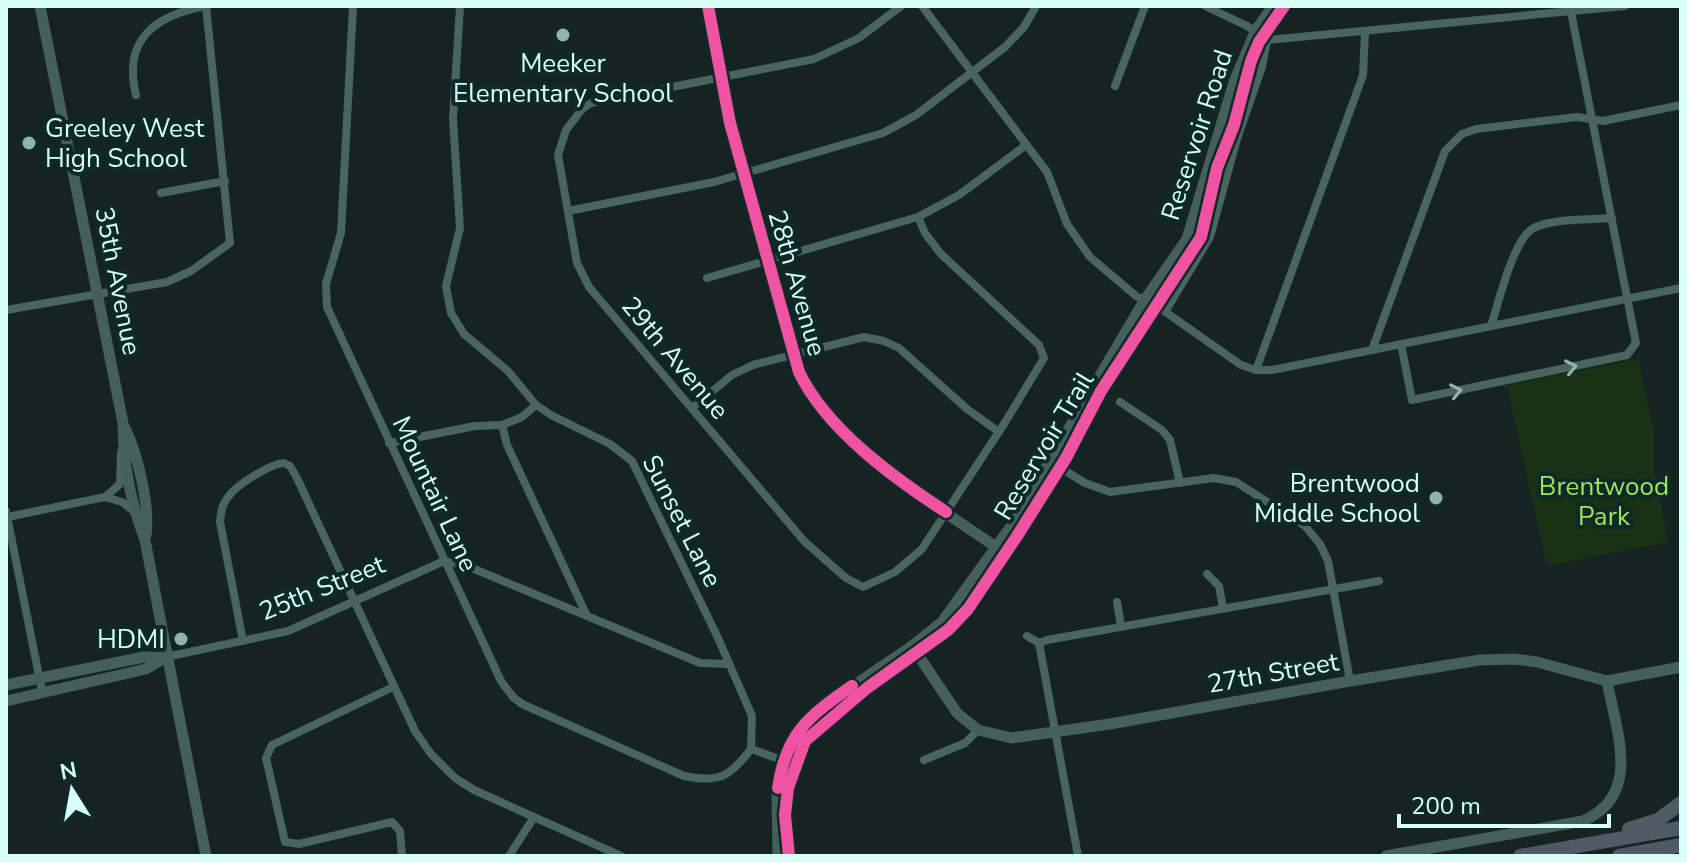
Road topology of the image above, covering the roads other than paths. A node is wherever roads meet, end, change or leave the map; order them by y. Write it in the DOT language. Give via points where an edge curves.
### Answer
graph roads {
  1 [pos="40,6"];
  2 [pos="206,6"];
  3 [pos="353,6"];
  4 [pos="460,6"];
  5 [pos="708,6"];
  6 [pos="901,6"];
  7 [pos="922,6"];
  8 [pos="1036,6"];
  9 [pos="1145,6"];
  10 [pos="1205,6"];
  11 [pos="1273,6"];
  12 [pos="1625,6"];
  13 [pos="1571,12"];
  14 [pos="1256,30"];
  15 [pos="1365,32"];
  16 [pos="1267,40"];
  17 [pos="973,73"];
  18 [pos="721,78"];
  19 [pos="1115,86"];
  20 [pos="136,95"];
  21 [pos="1681,105"];
  22 [pos="1593,119"];
  23 [pos="1026,145"];
  24 [pos="743,174"];
  25 [pos="225,181"];
  26 [pos="161,193"];
  27 [pos="568,211"];
  28 [pos="918,217"];
  29 [pos="1612,218"];
  30 [pos="768,261"];
  31 [pos="707,278"];
  32 [pos="1681,288"];
  33 [pos="99,295"];
  34 [pos="1628,299"];
  35 [pos="1144,301"];
  36 [pos="6,310"];
  37 [pos="1165,312"];
  38 [pos="1491,326"];
  39 [pos="1401,344"];
  40 [pos="1372,350"];
  41 [pos="794,354"];
  42 [pos="1256,370"];
  43 [pos="1120,402"];
  44 [pos="536,405"];
  45 [pos="692,408"];
  46 [pos="123,423"];
  47 [pos="502,425"];
  48 [pos="999,432"];
  49 [pos="389,443"];
  50 [pos="123,447"];
  51 [pos="1051,462"];
  52 [pos="1180,483"];
  53 [pos="105,497"];
  54 [pos="946,512"];
  55 [pos="137,513"];
  56 [pos="7,514"];
  57 [pos="145,540"];
  58 [pos="996,547"];
  59 [pos="444,561"];
  60 [pos="1207,574"];
  61 [pos="1379,581"];
  62 [pos="1333,589"];
  63 [pos="354,602"];
  64 [pos="1117,602"];
  65 [pos="1223,608"];
  66 [pos="586,615"];
  67 [pos="1121,626"];
  68 [pos="1027,636"];
  69 [pos="243,641"];
  70 [pos="1039,643"];
  71 [pos="912,646"];
  72 [pos="166,657"];
  73 [pos="728,664"];
  74 [pos="1681,667"];
  75 [pos="39,678"];
  76 [pos="1350,681"];
  77 [pos="1607,681"];
  78 [pos="6,685"];
  79 [pos="393,687"];
  80 [pos="42,691"];
  81 [pos="6,701"];
  82 [pos="978,730"];
  83 [pos="1056,733"];
  84 [pos="751,749"];
  85 [pos="782,760"];
  86 [pos="924,760"];
  87 [pos="1681,803"];
  88 [pos="534,817"];
  89 [pos="1681,828"];
  90 [pos="1681,845"];
  91 [pos="1577,846"];
  92 [pos="206,856"];
  93 [pos="402,856"];
  94 [pos="509,856"];
  95 [pos="621,856"];
  96 [pos="778,856"];
  97 [pos="1078,856"];
  98 [pos="1386,856"];
  99 [pos="1520,856"];
  100 [pos="1619,856"];
  1 -- 33 [label="street, 35th Avenue"];
  2 -- 20 [label="street" via="167,17 135,48"];
  2 -- 25 [label="street"];
  3 -- 49 [label="street, Mountair Lane" via="341,233 325,295"];
  4 -- 44 [label="street, Sunset Lane" via="453,119 460,228 446,286 449,307 464,334 508,371"];
  5 -- 18 [label="street, 28th Avenue"];
  6 -- 18 [label="street" via="829,54"];
  7 -- 17 [label="street"];
  8 -- 17 [label="street" via="1019,34"];
  9 -- 19 [label="street"];
  10 -- 14 [label="street"];
  11 -- 14 [label="street, Reservoir Road"];
  12 -- 13 [label="street"];
  13 -- 15 [label="street"];
  13 -- 22 [label="street"];
  14 -- 16 [label="street"];
  14 -- 35 [label="street, Reservoir Road" via="1212,151 1192,228"];
  15 -- 16 [label="street"];
  15 -- 42 [label="street" via="1363,75"];
  16 -- 37 [label="street" via="1210,237"];
  17 -- 23 [label="street"];
  17 -- 24 [label="street" via="883,133"];
  18 -- 24 [label="street, 28th Avenue"];
  18 -- 27 [label="street, 29th Avenue" via="603,99 582,109 559,148"];
  21 -- 22 [label="street"];
  22 -- 29 [label="street"];
  22 -- 40 [label="street" via="1476,129 1453,141"];
  23 -- 28 [label="street" via="959,195"];
  23 -- 35 [label="street" via="1047,172 1077,240"];
  24 -- 27 [label="street"];
  24 -- 30 [label="street, 28th Avenue"];
  25 -- 26 [label="street"];
  25 -- 33 [label="street" via="230,243 167,282"];
  27 -- 45 [label="street, 29th Avenue" via="577,263 589,287"];
  28 -- 30 [label="street"];
  28 -- 48 [label="street" via="940,253 1044,355"];
  29 -- 34 [label="street"];
  29 -- 38 [label="street" via="1531,230 1517,251"];
  30 -- 31 [label="street"];
  30 -- 41 [label="street, 28th Avenue"];
  32 -- 34 [label="street"];
  33 -- 36 [label="street"];
  33 -- 46 [label="street, 35th Avenue"];
  34 -- 38 [label="street"];
  39 -- 34 [label="street, one-way" via="1412,400 1627,355 1636,343"];
  35 -- 37 [label="street"];
  35 -- 51 [label="street, Reservoir Road"];
  37 -- 42 [label="street"];
  38 -- 39 [label="street"];
  39 -- 40 [label="street"];
  40 -- 42 [label="street"];
  41 -- 45 [label="street" via="737,373"];
  41 -- 48 [label="street" via="854,338 884,341"];
  41 -- 54 [label="street, 28th Avenue" via="807,389 825,414 896,478"];
  43 -- 52 [label="street" via="1170,440"];
  44 -- 47 [label="street"];
  44 -- 73 [label="street, Sunset Lane" via="632,461"];
  45 -- 54 [label="street, 29th Avenue" via="804,541 863,587 912,559"];
  46 -- 50 [label="street, 35th Avenue"];
  46 -- 57 [label="street, 35th Avenue" via="133,444 148,520"];
  47 -- 49 [label="street"];
  47 -- 66 [label="street"];
  48 -- 54 [label="street"];
  49 -- 59 [label="street, Mountair Lane"];
  50 -- 53 [label="street" via="120,484"];
  50 -- 55 [label="street, 35th Avenue"];
  51 -- 52 [label="street" via="1110,492"];
  51 -- 58 [label="street, Reservoir Road"];
  52 -- 62 [label="street" via="1225,479 1267,499 1313,534 1328,561"];
  53 -- 55 [label="street"];
  53 -- 56 [label="street"];
  54 -- 58 [label="street, 28th Avenue"];
  55 -- 57 [label="street, 35th Avenue"];
  56 -- 75 [label="street"];
  57 -- 72 [label="street, 35th Avenue"];
  58 -- 71 [label="street, Reservoir Road" via="942,622"];
  59 -- 63 [label="street, 25th Street"];
  59 -- 66 [label="street"];
  59 -- 84 [label="street, Mountair Lane" via="501,681 522,704 693,778 727,775"];
  60 -- 65 [label="street" via="1219,586"];
  61 -- 62 [label="street"];
  62 -- 65 [label="street"];
  62 -- 76 [label="street"];
  63 -- 69 [label="street, 25th Street" via="288,631"];
  63 -- 69 [label="street" via="290,466 269,468 235,490 223,505 220,522"];
  63 -- 79 [label="street"];
  64 -- 67 [label="street"];
  65 -- 67 [label="street"];
  66 -- 73 [label="street" via="700,663"];
  67 -- 70 [label="street"];
  68 -- 70 [label="street"];
  69 -- 72 [label="street, 25th Street"];
  70 -- 83 [label="street"];
  71 -- 82 [label="street" via="952,706"];
  71 -- 85 [label="street, Reservoir Road" via="825,705 798,731"];
  72 -- 75 [label="street, 25th Street"];
  72 -- 80 [label="street, 25th Street" via="146,669"];
  72 -- 92 [label="street, 35th Avenue"];
  73 -- 84 [label="street, Sunset Lane" via="752,716"];
  74 -- 77 [label="street, 27th Street"];
  75 -- 78 [label="street, 25th Street"];
  75 -- 80 [label="street"];
  76 -- 77 [label="street, 27th Street" via="1514,659"];
  76 -- 83 [label="street, 27th Street"];
  77 -- 98 [label="street" via="1622,766 1618,791 1605,809 1583,821"];
  79 -- 88 [label="street" via="415,731 455,778"];
  79 -- 93 [label="street" via="269,748 266,758 282,838 289,844 389,822 400,831"];
  80 -- 81 [label="street, 25th Street"];
  82 -- 83 [label="street, 27th Street" via="1012,738"];
  82 -- 86 [label="street" via="965,743"];
  83 -- 97 [label="street"];
  84 -- 85 [label="street"];
  85 -- 96 [label="street, Reservoir Road"];
  87 -- 91 [label="highway" via="1658,820"];
  88 -- 94 [label="street"];
  88 -- 95 [label="street"];
  89 -- 91 [label="highway"];
  90 -- 100 [label="highway"];
  91 -- 99 [label="highway"];
}
